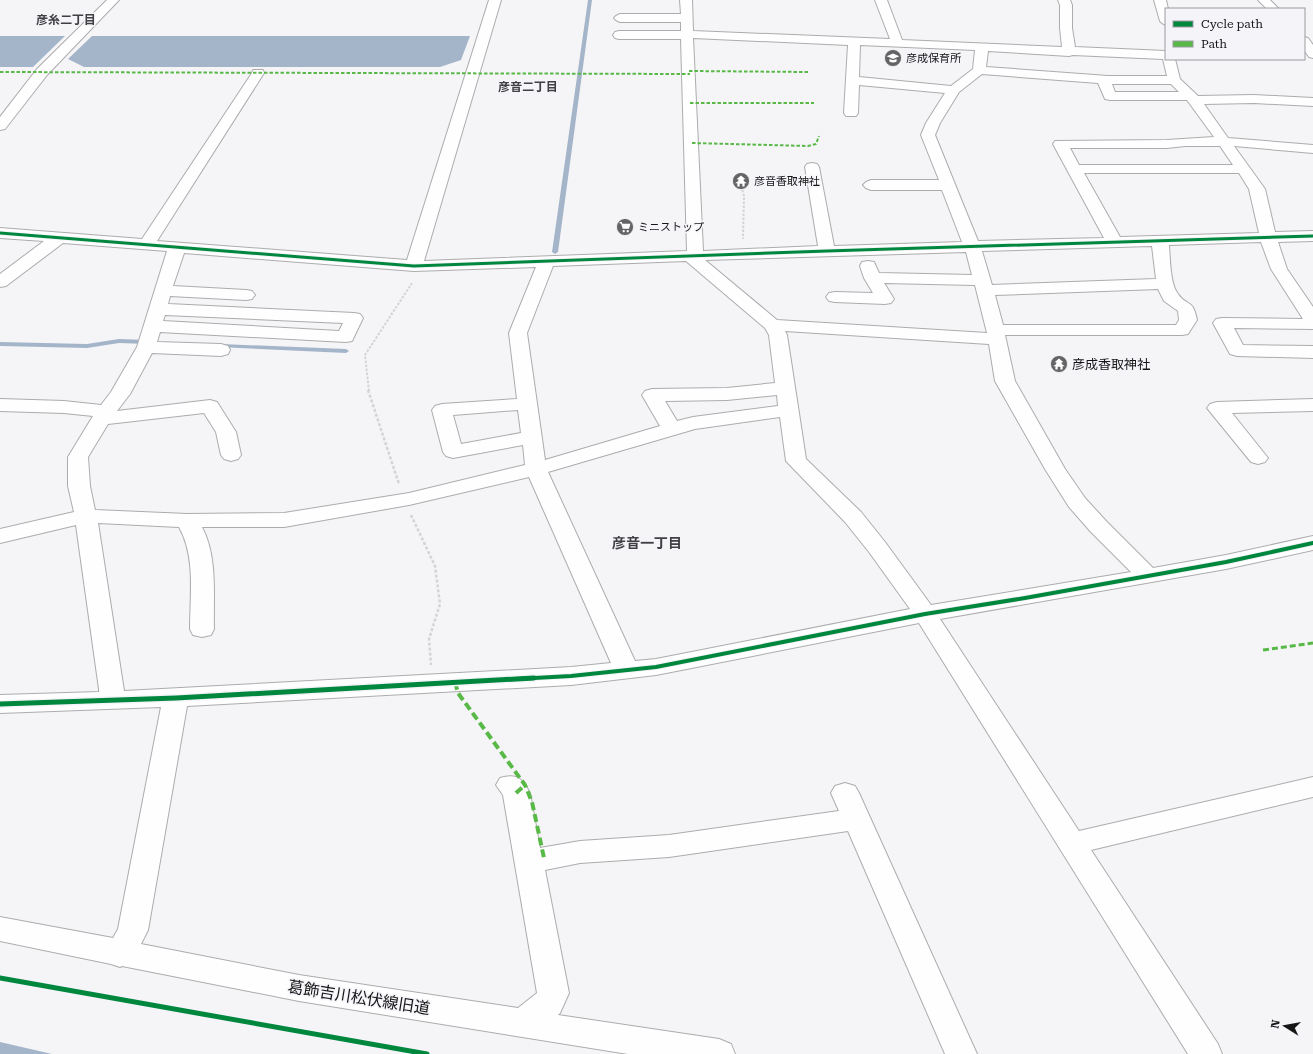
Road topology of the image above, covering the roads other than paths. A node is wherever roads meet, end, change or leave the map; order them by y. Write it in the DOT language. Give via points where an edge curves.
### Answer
graph roads {
  1 [pos="113,0"];
  2 [pos="495,0"];
  3 [pos="686,0"];
  4 [pos="881,0"];
  5 [pos="1064,0"];
  6 [pos="1160,0"];
  7 [pos="1264,0"];
  8 [pos="1272,8"];
  9 [pos="687,18"];
  10 [pos="1165,18"];
  11 [pos="688,35"];
  12 [pos="854,42"];
  13 [pos="1305,43"];
  14 [pos="898,44"];
  15 [pos="982,47"];
  16 [pos="1069,52"];
  17 [pos="1165,55"];
  18 [pos="1313,55"];
  19 [pos="1169,60"];
  20 [pos="979,70"];
  21 [pos="258,73"];
  22 [pos="1103,79"];
  23 [pos="852,80"];
  24 [pos="1174,80"];
  25 [pos="954,90"];
  26 [pos="1193,98"];
  27 [pos="1313,102"];
  28 [pos="851,113"];
  29 [pos="0,126"];
  30 [pos="1224,141"];
  31 [pos="1313,149"];
  32 [pos="812,167"];
  33 [pos="1073,169"];
  34 [pos="1244,169"];
  35 [pos="870,185"];
  36 [pos="947,185"];
  37 [pos="0,233"];
  38 [pos="1313,236"];
  39 [pos="59,238"];
  40 [pos="1268,238"];
  41 [pos="1160,241"];
  42 [pos="1115,242"];
  43 [pos="146,245"];
  44 [pos="972,246"];
  45 [pos="177,247"];
  46 [pos="864,250"];
  47 [pos="827,251"];
  48 [pos="692,255"];
  49 [pos="547,261"];
  50 [pos="414,272"];
  51 [pos="872,278"];
  52 [pos="0,282"];
  53 [pos="1165,284"];
  54 [pos="984,285"];
  55 [pos="246,294"];
  56 [pos="835,297"];
  57 [pos="158,309"];
  58 [pos="1313,320"];
  59 [pos="1313,324"];
  60 [pos="772,325"];
  61 [pos="996,334"];
  62 [pos="146,347"];
  63 [pos="221,350"];
  64 [pos="1313,352"];
  65 [pos="787,399"];
  66 [pos="527,404"];
  67 [pos="0,405"];
  68 [pos="1313,405"];
  69 [pos="104,416"];
  70 [pos="671,429"];
  71 [pos="532,437"];
  72 [pos="231,455"];
  73 [pos="1258,458"];
  74 [pos="536,468"];
  75 [pos="86,516"];
  76 [pos="187,521"];
  77 [pos="0,536"];
  78 [pos="1313,543"];
  79 [pos="1148,576"];
  80 [pos="925,614"];
  81 [pos="202,629"];
  82 [pos="627,670"];
  83 [pos="176,698"];
  84 [pos="110,701"];
  85 [pos="0,704"];
  86 [pos="510,785"];
  87 [pos="1313,787"];
  88 [pos="1072,844"];
  89 [pos="529,861"];
  90 [pos="0,929"];
  91 [pos="120,954"];
  92 [pos="522,1024"];
  93 [pos="719,1054"];
  94 [pos="961,1054"];
  95 [pos="1206,1054"];
  1 -- 29 [label="street" via="42,72"];
  2 -- 50 [label="street"];
  3 -- 9 [label="street"];
  4 -- 14 [label="street"];
  5 -- 16 [label="street"];
  6 -- 10 [label="street"];
  7 -- 8 [label="street"];
  9 -- 11 [label="street"];
  9 -- 11 [label="street" via="620,15 619,38"];
  11 -- 12 [label="street"];
  11 -- 48 [label="street"];
  12 -- 14 [label="street"];
  12 -- 23 [label="street"];
  13 -- 18 [label="street"];
  14 -- 15 [label="street"];
  15 -- 16 [label="street"];
  15 -- 20 [label="street"];
  16 -- 17 [label="street"];
  19 -- 24 [label="street"];
  20 -- 22 [label="street"];
  20 -- 25 [label="street"];
  21 -- 43 [label="street"];
  22 -- 24 [label="street"];
  22 -- 26 [label="street" via="1110,96"];
  23 -- 25 [label="street"];
  23 -- 28 [label="street"];
  24 -- 26 [label="street"];
  25 -- 36 [label="street" via="928,135"];
  26 -- 27 [label="street"];
  26 -- 30 [label="street"];
  30 -- 31 [label="street"];
  30 -- 33 [label="street" via="1060,144"];
  30 -- 34 [label="street"];
  32 -- 47 [label="street"];
  33 -- 34 [label="street"];
  33 -- 42 [label="street"];
  34 -- 40 [label="street" via="1257,189"];
  35 -- 36 [label="street"];
  36 -- 44 [label="street"];
  37 -- 39 [label="street"];
  38 -- 40 [label="street"];
  39 -- 43 [label="street"];
  39 -- 52 [label="street"];
  40 -- 41 [label="street"];
  40 -- 58 [label="street" via="1279,269"];
  41 -- 42 [label="street"];
  41 -- 53 [label="street"];
  42 -- 44 [label="street"];
  43 -- 45 [label="street"];
  44 -- 46 [label="street"];
  44 -- 54 [label="street"];
  45 -- 50 [label="street"];
  45 -- 57 [label="street"];
  46 -- 47 [label="street"];
  46 -- 51 [label="street"];
  47 -- 48 [label="street"];
  48 -- 49 [label="street"];
  48 -- 60 [label="street"];
  49 -- 50 [label="street"];
  49 -- 66 [label="street" via="518,333"];
  51 -- 54 [label="street"];
  51 -- 56 [label="street" via="885,299"];
  53 -- 54 [label="street"];
  53 -- 61 [label="street" via="1170,297 1186,309 1188,320 1182,330"];
  54 -- 61 [label="street"];
  55 -- 57 [label="street"];
  57 -- 57 [label="street" via="346,337 354,318"];
  57 -- 62 [label="street"];
  59 -- 64 [label="street" via="1222,323 1238,350"];
  60 -- 61 [label="street" via="946,337"];
  60 -- 65 [label="street" via="778,335"];
  61 -- 79 [label="street" via="1005,381 1055,469 1077,502"];
  62 -- 63 [label="street"];
  62 -- 69 [label="street" via="120,394"];
  65 -- 70 [label="street"];
  65 -- 70 [label="street" via="727,394 652,395"];
  65 -- 80 [label="street" via="796,461 853,517"];
  66 -- 71 [label="street"];
  66 -- 71 [label="street" via="442,410 453,452"];
  67 -- 69 [label="street" via="64,407"];
  68 -- 73 [label="street" via="1217,408"];
  69 -- 72 [label="street" via="210,406 226,432"];
  69 -- 75 [label="street" via="78,457 79,486"];
  70 -- 74 [label="street"];
  71 -- 74 [label="street"];
  74 -- 76 [label="street" via="404,500 284,520"];
  74 -- 82 [label="street"];
  75 -- 76 [label="street"];
  75 -- 77 [label="street"];
  75 -- 84 [label="street" via="112,689"];
  76 -- 81 [label="street" via="197,539 201,557"];
  78 -- 79 [label="street"];
  79 -- 80 [label="street"];
  80 -- 82 [label="street" via="724,655"];
  80 -- 88 [label="street"];
  82 -- 83 [label="street" via="563,676"];
  83 -- 84 [label="street"];
  83 -- 91 [label="street" via="133,930"];
  84 -- 85 [label="street"];
  86 -- 89 [label="street" via="516,793"];
  87 -- 88 [label="street"];
  88 -- 95 [label="street"];
  89 -- 92 [label="street" via="553,993 549,1003"];
  89 -- 94 [label="street" via="580,852 669,846 851,806"];
  90 -- 91 [label="street, 葛飾吉川松伏線旧道"];
  91 -- 92 [label="street, 葛飾吉川松伏線旧道" via="299,988"];
  92 -- 93 [label="street, 葛飾吉川松伏線旧道"];
}
